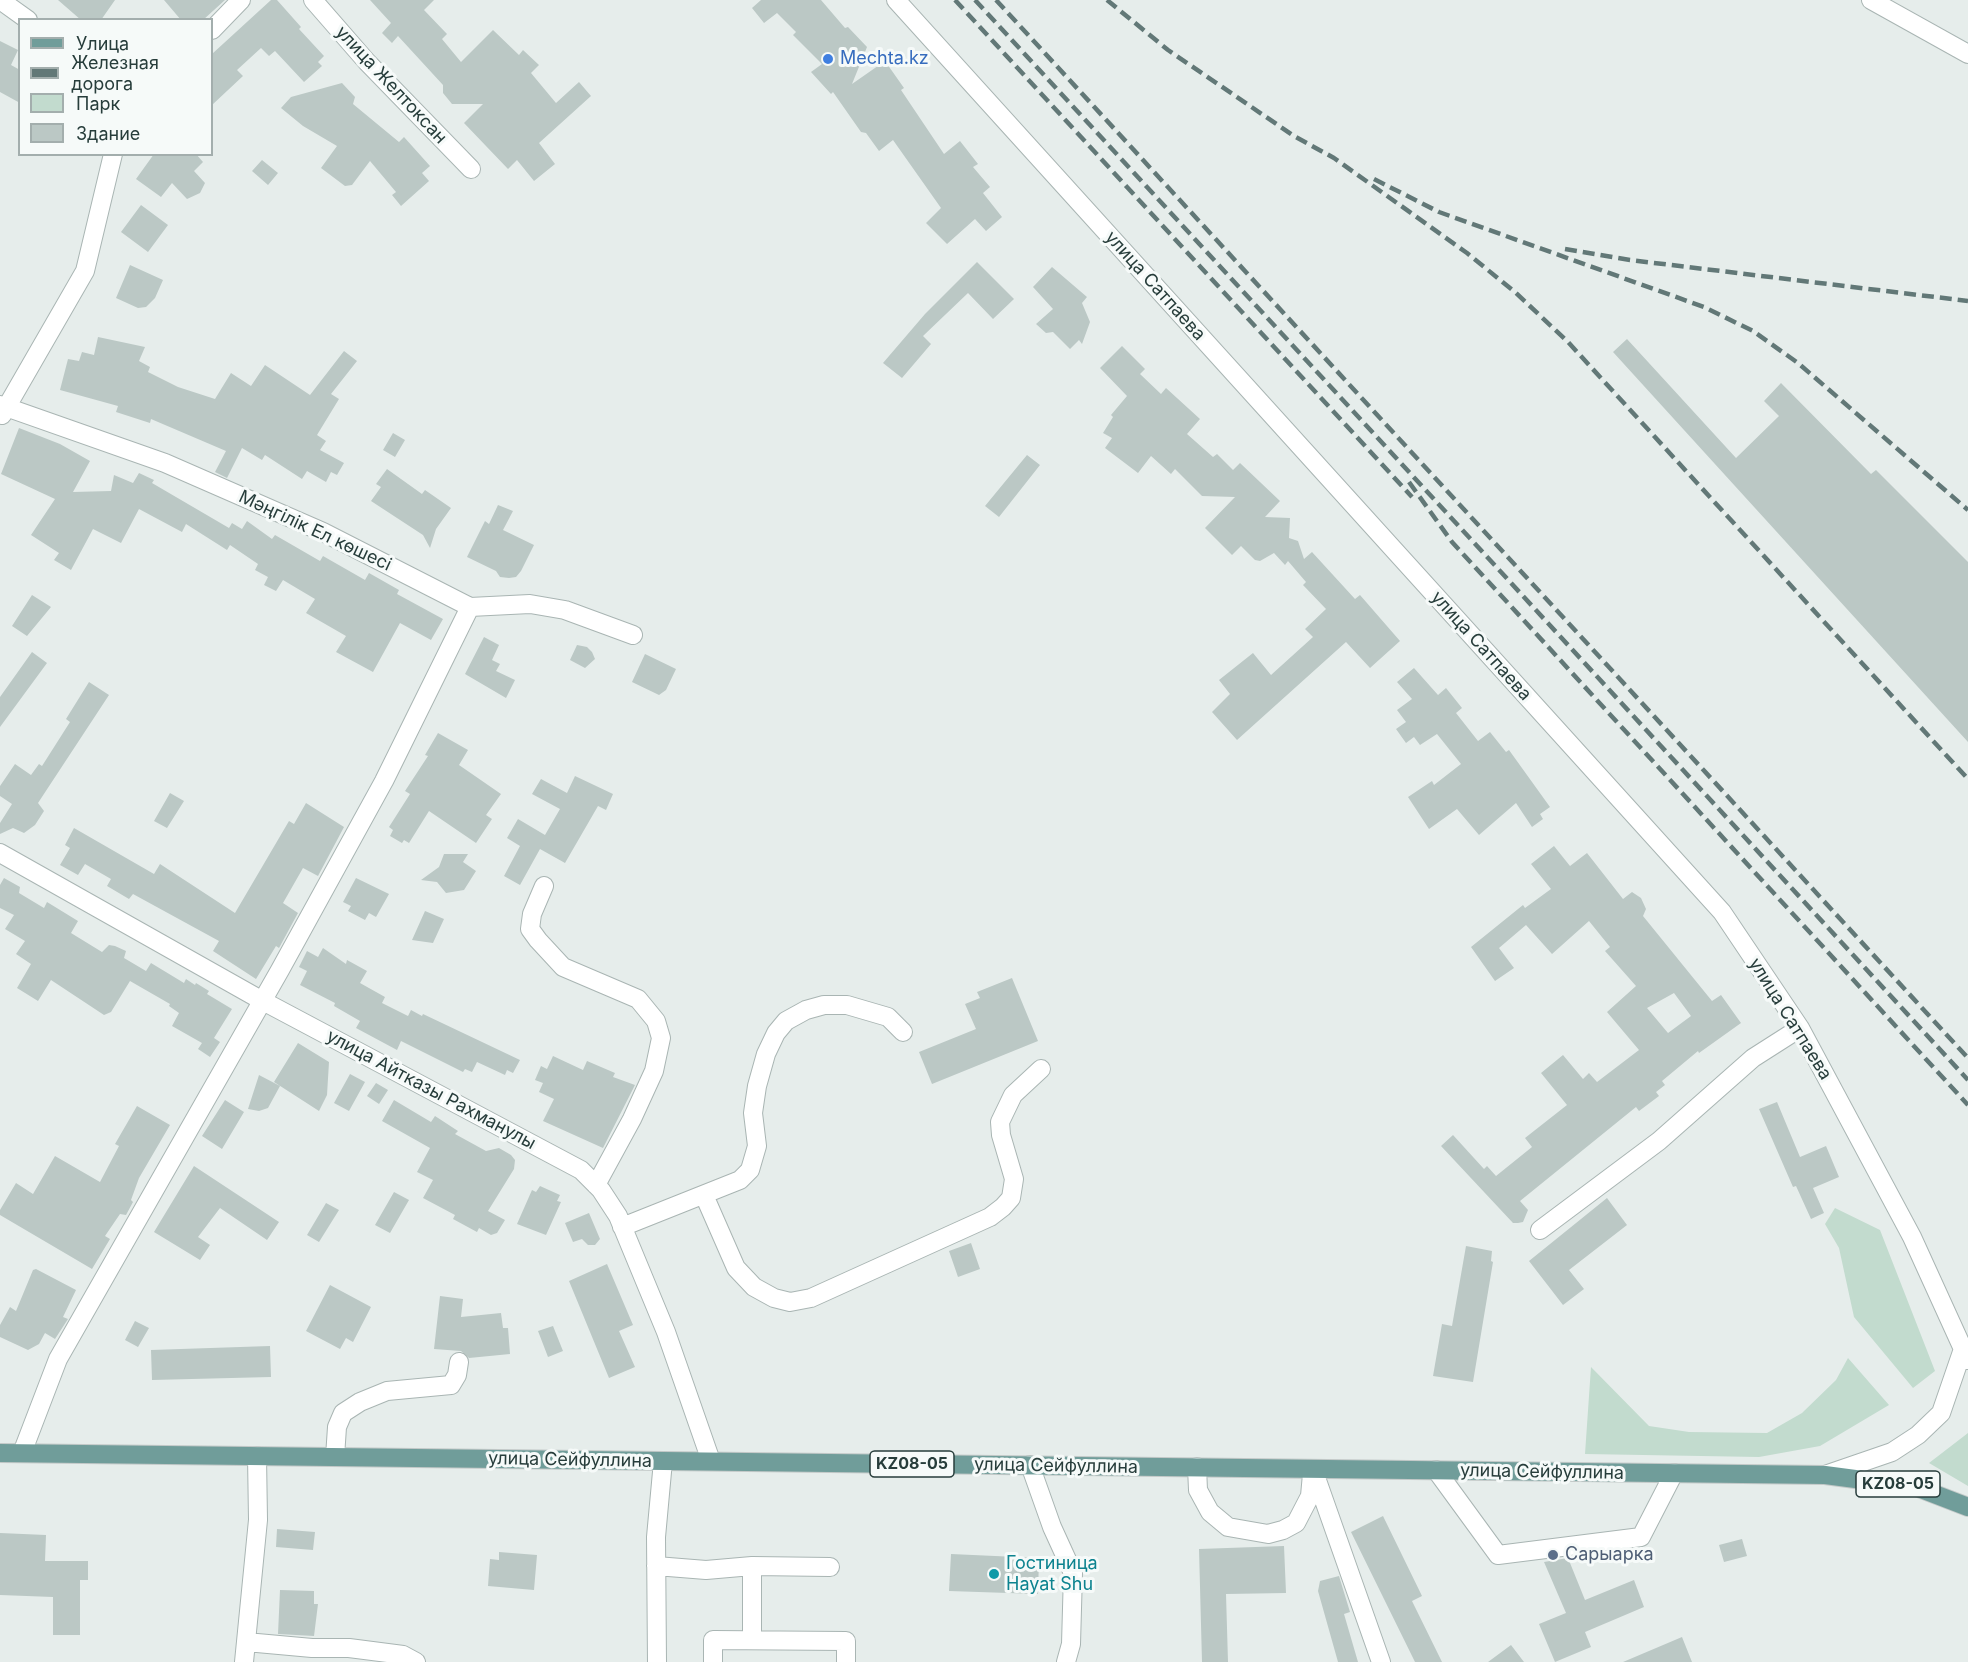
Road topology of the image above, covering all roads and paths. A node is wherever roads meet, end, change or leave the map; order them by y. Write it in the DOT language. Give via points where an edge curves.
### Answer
graph roads {
  1 [pos="0,0"];
  2 [pos="241,0"];
  3 [pos="313,0"];
  4 [pos="896,0"];
  5 [pos="1871,0"];
  6 [pos="24,18"];
  7 [pos="213,29"];
  8 [pos="1968,54"];
  9 [pos="113,156"];
  10 [pos="471,169"];
  11 [pos="2,410"];
  12 [pos="470,607"];
  13 [pos="633,634"];
  14 [pos="0,853"];
  15 [pos="544,886"];
  16 [pos="261,1000"];
  17 [pos="1800,1028"];
  18 [pos="903,1032"];
  19 [pos="1041,1069"];
  20 [pos="596,1185"];
  21 [pos="704,1195"];
  22 [pos="622,1227"];
  23 [pos="1540,1230"];
  24 [pos="1965,1354"];
  25 [pos="459,1362"];
  26 [pos="0,1453"];
  27 [pos="22,1453"];
  28 [pos="257,1456"];
  29 [pos="335,1457"];
  30 [pos="663,1461"];
  31 [pos="711,1461"];
  32 [pos="1030,1465"];
  33 [pos="1197,1467"];
  34 [pos="1313,1469"];
  35 [pos="1436,1470"];
  36 [pos="1674,1473"];
  37 [pos="1825,1475"];
  38 [pos="1968,1507"];
  39 [pos="656,1566"];
  40 [pos="752,1566"];
  41 [pos="830,1567"];
  42 [pos="752,1640"];
  43 [pos="246,1642"];
  44 [pos="244,1662"];
  45 [pos="416,1662"];
  46 [pos="657,1662"];
  47 [pos="713,1662"];
  48 [pos="846,1662"];
  49 [pos="1066,1662"];
  50 [pos="1381,1662"];
  1 -- 6 [label="street"];
  2 -- 7 [label="street"];
  3 -- 10 [label="street, улица Желтоксан"];
  4 -- 17 [label="street, улица Сатпаева" via="1722,912"];
  5 -- 8 [label="street"];
  9 -- 11 [label="street" via="85,271"];
  11 -- 12 [label="street, Мәңгілік Ел көшесі" via="165,463 323,531"];
  12 -- 13 [label="street" via="530,604 565,610"];
  12 -- 16 [label="street" via="384,781"];
  14 -- 16 [label="street, улица Айтказы Рахманулы"];
  15 -- 20 [label="street" via="530,929 538,940 563,968 638,999 656,1021 661,1038 649,1081"];
  16 -- 20 [label="street, улица Айтказы Рахманулы" via="581,1170"];
  16 -- 27 [label="street" via="58,1359"];
  17 -- 23 [label="street" via="1753,1058 1659,1141"];
  17 -- 24 [label="street, улица Сатпаева" via="1912,1237"];
  18 -- 21 [label="street" via="888,1017 847,1005 824,1005 786,1021 766,1054 757,1086 753,1113 757,1146 752,1165 740,1180"];
  19 -- 21 [label="street" via="1013,1095 1000,1122 1014,1179 1011,1198 1003,1207 990,1217 811,1298 790,1302 754,1287 736,1268"];
  20 -- 22 [label="street, улица Айтказы Рахманулы"];
  21 -- 22 [label="street"];
  22 -- 31 [label="street, улица Айтказы Рахманулы" via="666,1332"];
  24 -- 37 [label="street" via="1941,1413 1918,1435 1892,1452"];
  25 -- 29 [label="street" via="451,1385 387,1391 343,1413 337,1427"];
  26 -- 27 [label="main road, улица Сейфуллина / KZ08-05"];
  27 -- 28 [label="main road, улица Сейфуллина / KZ08-05"];
  28 -- 29 [label="main road, улица Сейфуллина / KZ08-05"];
  28 -- 43 [label="street" via="258,1520"];
  29 -- 30 [label="main road, улица Сейфуллина / KZ08-05"];
  30 -- 31 [label="main road, улица Сейфуллина / KZ08-05"];
  30 -- 39 [label="street"];
  31 -- 32 [label="main road, улица Сейфуллина / KZ08-05"];
  32 -- 33 [label="main road, улица Сейфуллина / KZ08-05"];
  32 -- 49 [label="street" via="1073,1573 1071,1644"];
  33 -- 34 [label="main road, улица Сейфуллина / KZ08-05"];
  33 -- 34 [label="street" via="1198,1490 1210,1512 1228,1527 1268,1534 1296,1523 1310,1496"];
  34 -- 35 [label="main road, улица Сейфуллина / KZ08-05"];
  34 -- 50 [label="street"];
  35 -- 36 [label="main road, улица Сейфуллина / KZ08-05"];
  35 -- 36 [label="street" via="1498,1555 1641,1538"];
  36 -- 37 [label="main road, улица Сейфуллина / KZ08-05"];
  37 -- 38 [label="main road, KZ08-05" via="1916,1487"];
  39 -- 40 [label="street" via="706,1570"];
  39 -- 46 [label="street"];
  40 -- 41 [label="street"];
  40 -- 42 [label="street"];
  42 -- 47 [label="street" via="713,1640"];
  42 -- 48 [label="street" via="846,1641"];
  43 -- 44 [label="street"];
  43 -- 45 [label="street" via="360,1649 404,1655"];
}
